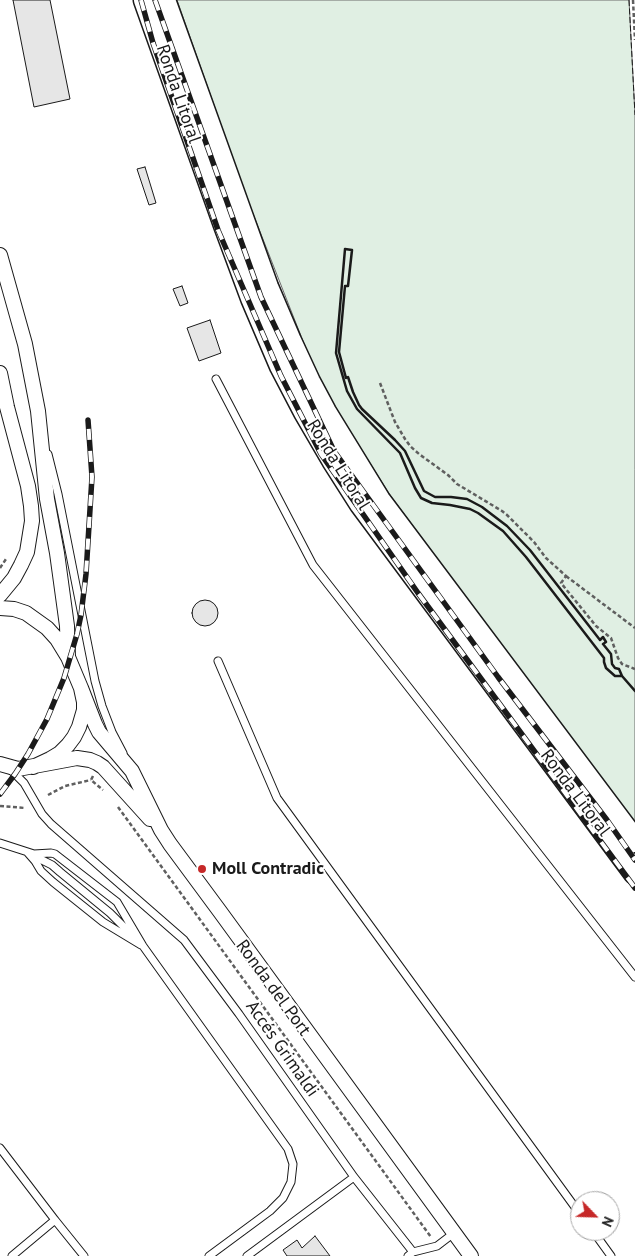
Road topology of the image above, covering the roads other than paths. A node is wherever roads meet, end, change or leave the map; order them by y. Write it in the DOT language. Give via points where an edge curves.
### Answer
graph roads {
  1 [pos="145,0"];
  2 [pos="164,0"];
  3 [pos="0,256"];
  4 [pos="0,373"];
  5 [pos="216,379"];
  6 [pos="38,411"];
  7 [pos="0,595"];
  8 [pos="0,608"];
  9 [pos="68,657"];
  10 [pos="218,661"];
  11 [pos="82,688"];
  12 [pos="0,764"];
  13 [pos="33,767"];
  14 [pos="132,771"];
  15 [pos="160,830"];
  16 [pos="635,841"];
  17 [pos="0,843"];
  18 [pos="28,852"];
  19 [pos="635,873"];
  20 [pos="143,946"];
  21 [pos="635,976"];
  22 [pos="0,1148"];
  23 [pos="354,1177"];
  24 [pos="570,1200"];
  25 [pos="55,1220"];
  26 [pos="454,1233"];
  27 [pos="600,1241"];
  28 [pos="410,1254"];
  29 [pos="12,1256"];
  30 [pos="84,1256"];
  31 [pos="209,1256"];
  32 [pos="247,1256"];
  33 [pos="471,1256"];
  34 [pos="611,1256"];
  1 -- 19 [label="highway, Ronda Litoral" via="252,298 305,412 361,504"];
  2 -- 16 [label="highway, Ronda Litoral" via="267,287 325,412 379,500"];
  3 -- 6 [label="street" via="25,344"];
  4 -- 7 [label="street" via="28,486 32,521 27,552 14,578"];
  5 -- 21 [label="lane" via="313,565"];
  6 -- 9 [label="street" via="47,499 67,626"];
  6 -- 14 [label="lane" via="95,681 112,732"];
  8 -- 9 [label="street" via="26,613 38,621"];
  9 -- 11 [label="street"];
  10 -- 24 [label="lane" via="277,798"];
  11 -- 13 [label="street" via="84,710 74,737 60,753"];
  11 -- 14 [label="street" via="99,732"];
  12 -- 13 [label="street" via="18,769"];
  12 -- 23 [label="lane, Accés Grimaldi" via="24,783 51,824 184,940"];
  13 -- 15 [label="street" via="78,758 97,762"];
  14 -- 15 [label="street"];
  15 -- 26 [label="street, Ronda del Port"];
  17 -- 18 [label="lane"];
  18 -- 20 [label="lane" via="52,865 110,913"];
  18 -- 20 [label="lane" via="44,874 73,898 103,922"];
  18 -- 20 [label="lane" via="60,856 117,902"];
  20 -- 31 [label="lane" via="288,1149 293,1164 291,1182 283,1198"];
  22 -- 25 [label="lane"];
  23 -- 28 [label="lane, Accés Grimaldi"];
  23 -- 32 [label="lane"];
  25 -- 29 [label="lane"];
  25 -- 30 [label="lane"];
  26 -- 28 [label="lane" via="438,1246"];
  26 -- 33 [label="street, Ronda del Port"];
  27 -- 34 [label="lane"];
}
